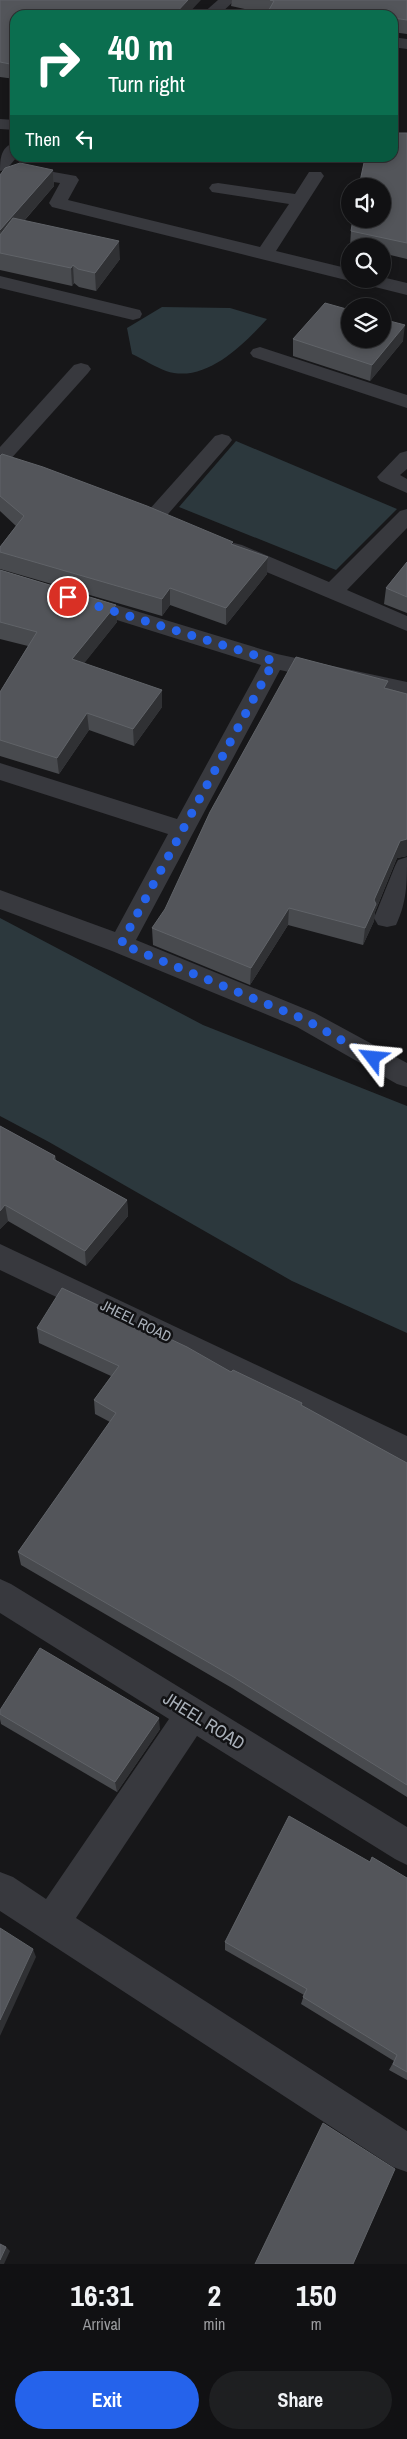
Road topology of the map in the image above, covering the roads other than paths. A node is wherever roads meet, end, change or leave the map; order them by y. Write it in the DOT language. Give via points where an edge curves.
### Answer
graph roads {
  1 [pos="225,0"];
  2 [pos="217,10"];
  3 [pos="10,154"];
  4 [pos="0,166"];
  5 [pos="315,176"];
  6 [pos="0,180"];
  7 [pos="218,188"];
  8 [pos="300,200"];
  9 [pos="266,253"];
  10 [pos="341,273"];
  11 [pos="0,282"];
  12 [pos="391,285"];
  13 [pos="407,289"];
  14 [pos="132,314"];
  15 [pos="260,353"];
  16 [pos="81,369"];
  17 [pos="407,402"];
  18 [pos="222,440"];
  19 [pos="407,457"];
  20 [pos="7,460"];
  21 [pos="407,488"];
  22 [pos="154,516"];
  23 [pos="407,516"];
  24 [pos="214,541"];
  25 [pos="332,592"];
  26 [pos="56,594"];
  27 [pos="407,624"];
  28 [pos="274,661"];
  29 [pos="407,690"];
  30 [pos="0,771"];
  31 [pos="183,830"];
  32 [pos="407,866"];
  33 [pos="0,899"];
  34 [pos="387,918"];
  35 [pos="121,944"];
  36 [pos="407,1076"];
  37 [pos="0,1256"];
  38 [pos="407,1450"];
  39 [pos="0,1595"];
  40 [pos="192,1714"];
  41 [pos="407,1847"];
  42 [pos="0,1890"];
  43 [pos="51,1923"];
  44 [pos="407,2153"];
  1 -- 2 [label="street"];
  3 -- 4 [label="street"];
  5 -- 8 [label="street"];
  6 -- 9 [label="street" via="20,171 70,180 58,203"];
  7 -- 8 [label="street"];
  8 -- 9 [label="street"];
  9 -- 10 [label="street"];
  11 -- 14 [label="street"];
  12 -- 13 [label="street"];
  15 -- 17 [label="street"];
  16 -- 20 [label="street"];
  18 -- 22 [label="street"];
  19 -- 21 [label="street" via="387,477"];
  23 -- 25 [label="street"];
  24 -- 25 [label="street"];
  25 -- 27 [label="street"];
  26 -- 28 [label="street"];
  28 -- 29 [label="street"];
  28 -- 31 [label="street"];
  30 -- 31 [label="street"];
  31 -- 35 [label="street"];
  32 -- 34 [label="street"];
  33 -- 35 [label="street"];
  35 -- 36 [label="street" via="306,1020"];
  37 -- 38 [label="street, JHEEL ROAD"];
  39 -- 40 [label="street, JHEEL ROAD"];
  40 -- 41 [label="street, JHEEL ROAD"];
  40 -- 43 [label="street"];
  42 -- 43 [label="street"];
  43 -- 44 [label="street"];
}
